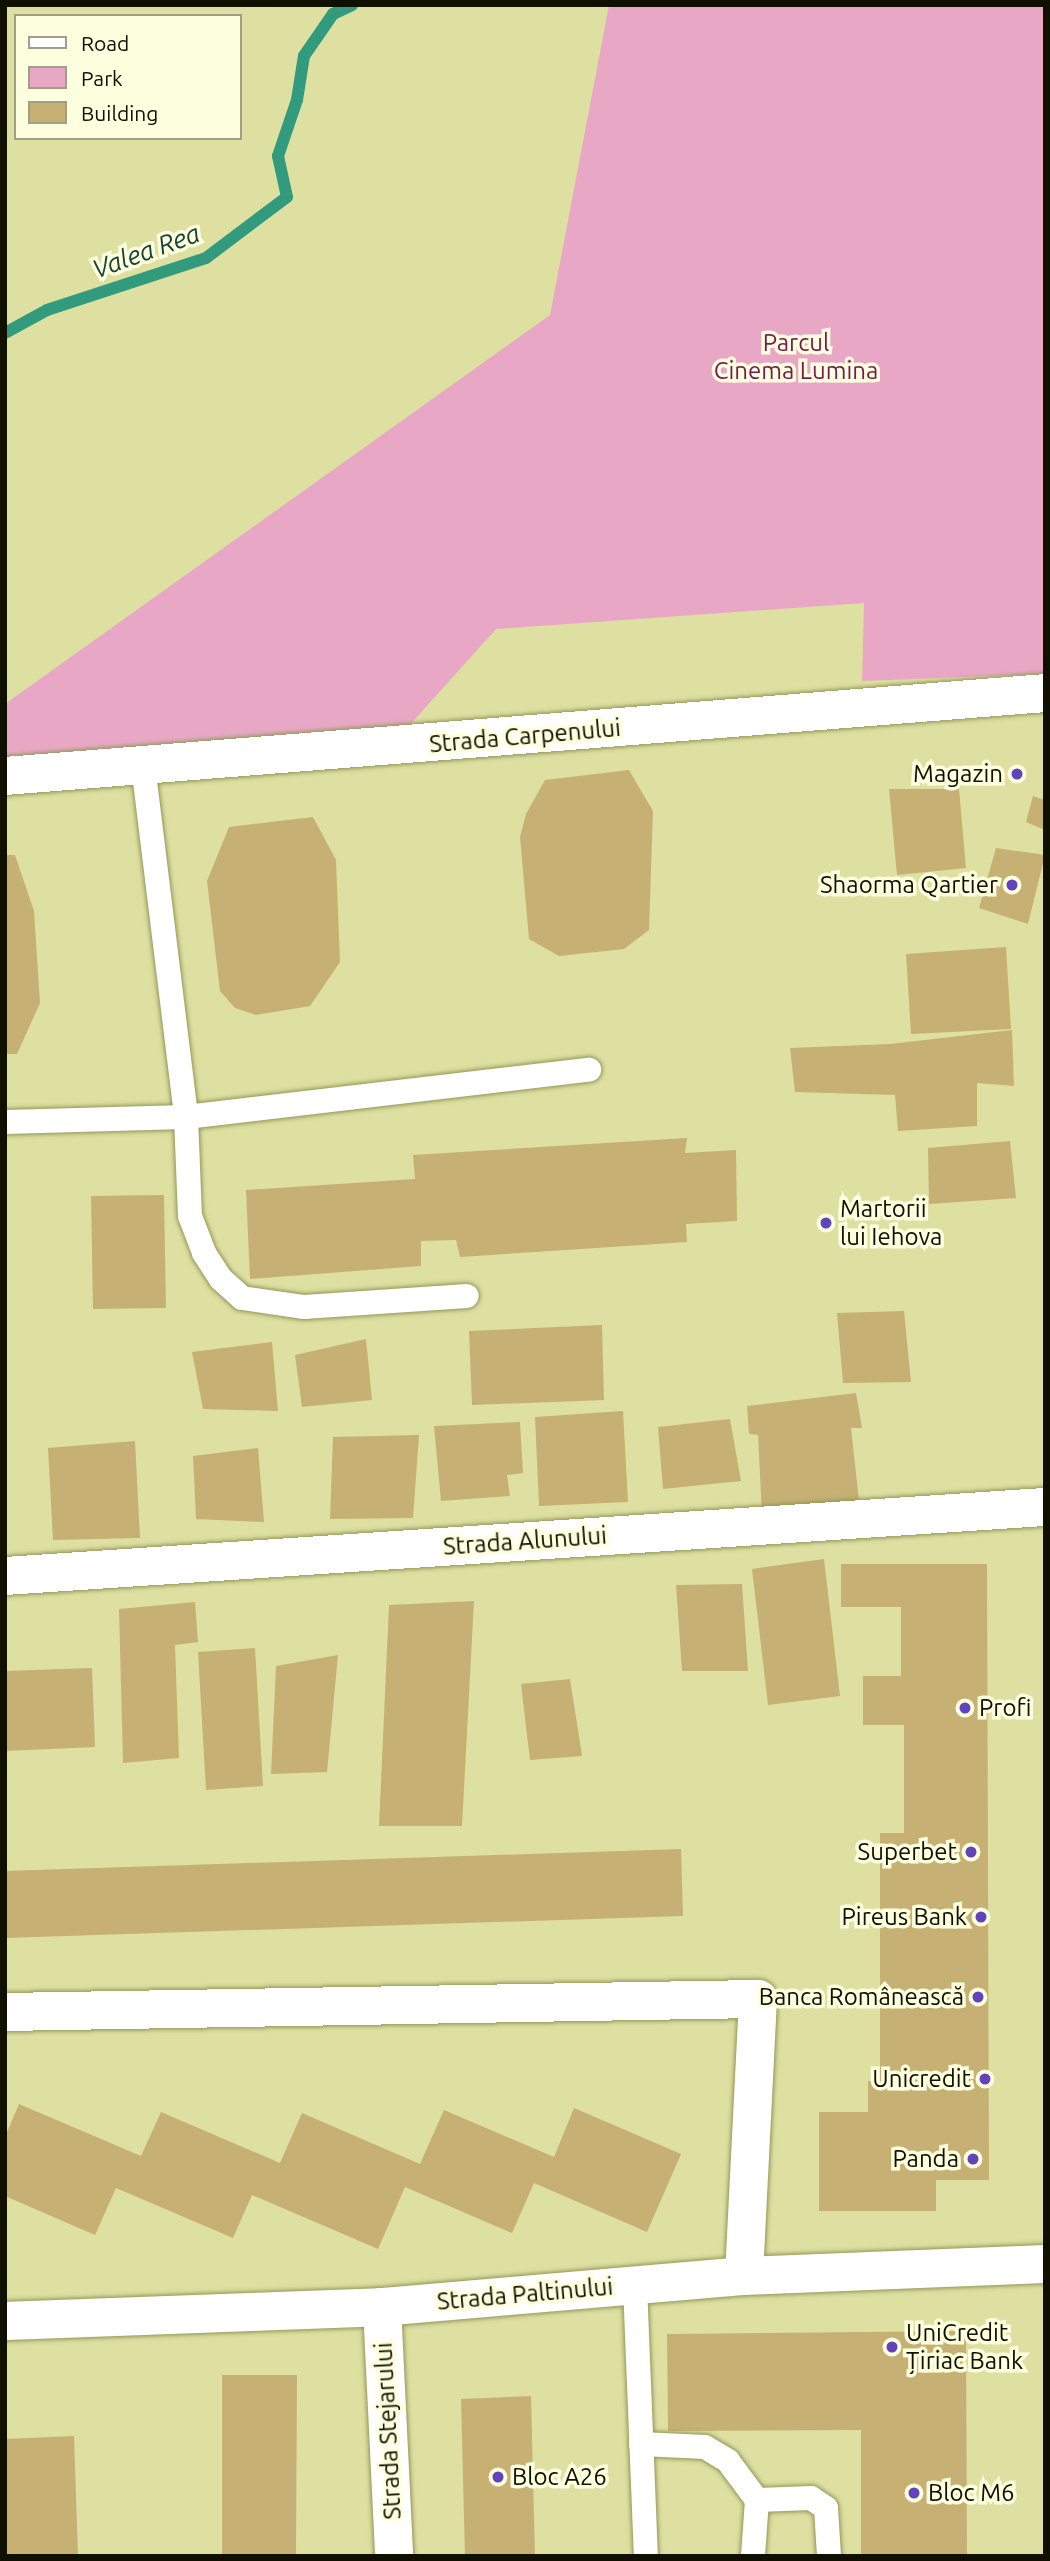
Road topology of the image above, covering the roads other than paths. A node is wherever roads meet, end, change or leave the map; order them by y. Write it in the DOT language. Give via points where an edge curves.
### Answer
graph roads {
  1 [pos="1045,693"];
  2 [pos="143,765"];
  3 [pos="5,776"];
  4 [pos="589,1070"];
  5 [pos="186,1117"];
  6 [pos="5,1122"];
  7 [pos="467,1296"];
  8 [pos="1045,1507"];
  9 [pos="5,1576"];
  10 [pos="5,2012"];
  11 [pos="1045,2264"];
  12 [pos="744,2276"];
  13 [pos="635,2285"];
  14 [pos="382,2306"];
  15 [pos="5,2321"];
  16 [pos="641,2444"];
  17 [pos="757,2500"];
  18 [pos="394,2556"];
  19 [pos="646,2556"];
  20 [pos="753,2556"];
  21 [pos="829,2556"];
  1 -- 2 [label="street, Strada Carpenului"];
  2 -- 3 [label="street, Strada Carpenului"];
  2 -- 5 [label="lane"];
  4 -- 5 [label="lane"];
  5 -- 6 [label="lane"];
  5 -- 7 [label="lane" via="190,1216 204,1253 221,1279 242,1298 304,1307"];
  8 -- 9 [label="street, Strada Alunului"];
  10 -- 12 [label="street" via="758,1999"];
  11 -- 12 [label="street, Strada Paltinului"];
  12 -- 13 [label="street, Strada Paltinului"];
  13 -- 14 [label="street, Strada Paltinului"];
  13 -- 16 [label="lane"];
  14 -- 15 [label="street, Strada Paltinului"];
  14 -- 18 [label="street, Strada Stejarului"];
  16 -- 17 [label="lane" via="705,2447 728,2461"];
  16 -- 19 [label="lane"];
  17 -- 20 [label="lane"];
  17 -- 21 [label="lane" via="811,2498 826,2508"];
}
